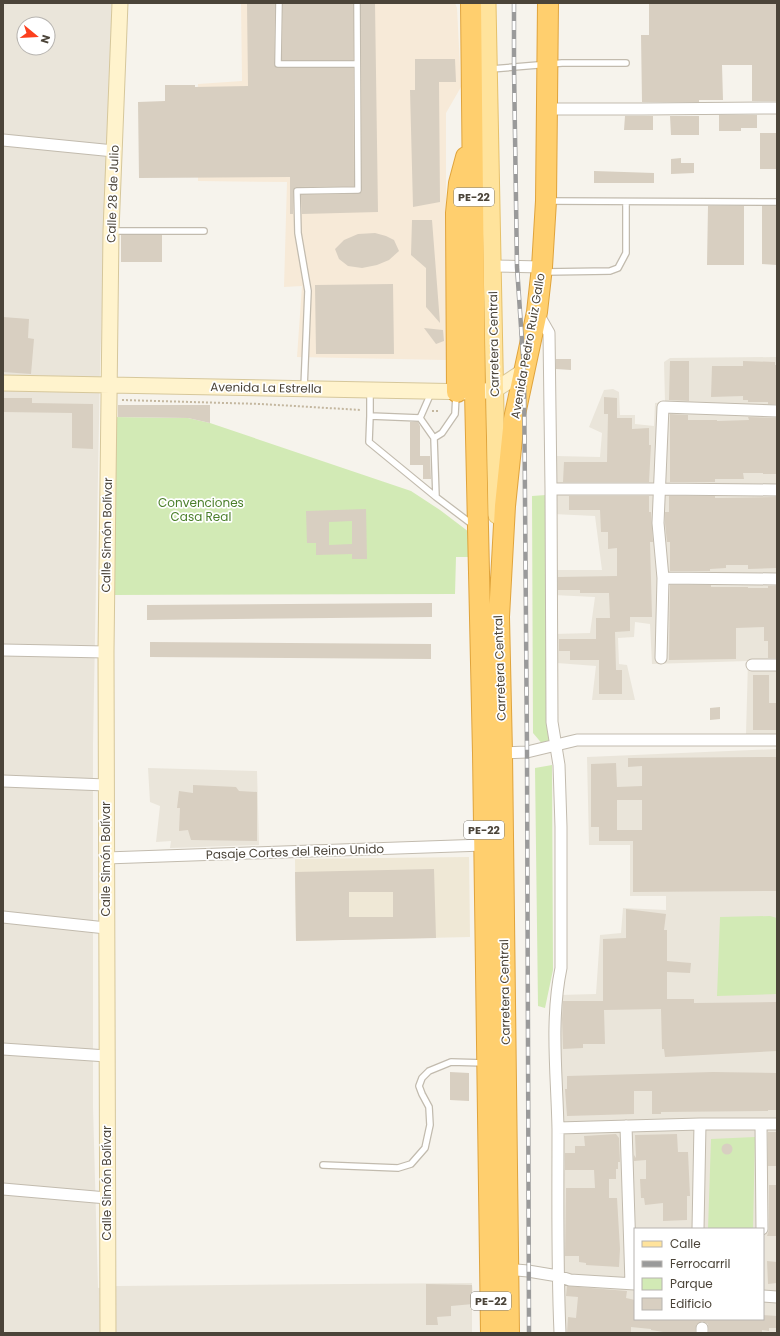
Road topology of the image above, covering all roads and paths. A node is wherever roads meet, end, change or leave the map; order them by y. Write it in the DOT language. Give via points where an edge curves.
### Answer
graph roads {
  1 [pos="120,3"];
  2 [pos="279,3"];
  3 [pos="357,3"];
  4 [pos="471,3"];
  5 [pos="487,3"];
  6 [pos="548,3"];
  7 [pos="626,63"];
  8 [pos="357,64"];
  9 [pos="548,65"];
  10 [pos="488,69"];
  11 [pos="547,108"];
  12 [pos="776,108"];
  13 [pos="3,140"];
  14 [pos="114,151"];
  15 [pos="546,201"];
  16 [pos="626,202"];
  17 [pos="777,202"];
  18 [pos="111,231"];
  19 [pos="204,231"];
  20 [pos="492,266"];
  21 [pos="542,270"];
  22 [pos="537,312"];
  23 [pos="524,371"];
  24 [pos="3,383"];
  25 [pos="304,389"];
  26 [pos="370,390"];
  27 [pos="495,390"];
  28 [pos="431,391"];
  29 [pos="109,392"];
  30 [pos="466,392"];
  31 [pos="423,410"];
  32 [pos="439,411"];
  33 [pos="777,411"];
  34 [pos="370,413"];
  35 [pos="420,418"];
  36 [pos="434,438"];
  37 [pos="552,489"];
  38 [pos="659,489"];
  39 [pos="777,490"];
  40 [pos="436,497"];
  41 [pos="478,528"];
  42 [pos="663,578"];
  43 [pos="777,579"];
  44 [pos="499,617"];
  45 [pos="3,650"];
  46 [pos="106,652"];
  47 [pos="661,658"];
  48 [pos="752,665"];
  49 [pos="777,665"];
  50 [pos="777,740"];
  51 [pos="555,746"];
  52 [pos="493,753"];
  53 [pos="3,781"];
  54 [pos="106,785"];
  55 [pos="484,845"];
  56 [pos="106,858"];
  57 [pos="3,917"];
  58 [pos="106,928"];
  59 [pos="3,1049"];
  60 [pos="107,1056"];
  61 [pos="493,1058"];
  62 [pos="700,1124"];
  63 [pos="777,1124"];
  64 [pos="761,1125"];
  65 [pos="626,1126"];
  66 [pos="558,1128"];
  67 [pos="323,1165"];
  68 [pos="3,1189"];
  69 [pos="107,1198"];
  70 [pos="698,1228"];
  71 [pos="762,1228"];
  72 [pos="499,1269"];
  73 [pos="558,1276"];
  74 [pos="633,1284"];
  75 [pos="764,1296"];
  76 [pos="777,1297"];
  77 [pos="108,1333"];
  78 [pos="491,1333"];
  79 [pos="509,1333"];
  80 [pos="560,1333"];
  1 -- 14 [label="street, Calle 28 de Julio"];
  2 -- 8 [label="lane" via="278,64"];
  3 -- 8 [label="lane"];
  4 -- 30 [label="highway, Carretera Central / PE-22" via="473,119"];
  5 -- 10 [label="main road, Carretera Central"];
  6 -- 9 [label="highway, Avenida Pedro Ruiz Gallo / PE-22"];
  7 -- 9 [label="lane"];
  8 -- 25 [label="lane" via="358,190 298,191 298,233 308,291"];
  9 -- 10 [label="lane"];
  9 -- 11 [label="highway, Avenida Pedro Ruiz Gallo / PE-22"];
  10 -- 20 [label="main road, Carretera Central"];
  11 -- 12 [label="street"];
  11 -- 15 [label="highway, Avenida Pedro Ruiz Gallo / PE-22"];
  13 -- 14 [label="street"];
  14 -- 18 [label="street, Calle 28 de Julio"];
  15 -- 16 [label="lane"];
  15 -- 21 [label="highway, Avenida Pedro Ruiz Gallo / PE-22"];
  16 -- 17 [label="lane"];
  16 -- 21 [label="lane" via="626,253 618,268 610,271"];
  18 -- 19 [label="lane"];
  18 -- 29 [label="street, Calle 28 de Julio"];
  20 -- 21 [label="street"];
  20 -- 27 [label="main road, Carretera Central"];
  21 -- 22 [label="highway, Avenida Pedro Ruiz Gallo / PE-22"];
  22 -- 23 [label="highway, Avenida Pedro Ruiz Gallo / PE-22"];
  22 -- 37 [label="street" via="549,333"];
  23 -- 27 [label="street, Avenida La Estrella"];
  23 -- 44 [label="highway, Avenida Pedro Ruiz Gallo / PE-22" via="514,418 509,466"];
  24 -- 29 [label="street, Avenida La Estrella"];
  25 -- 26 [label="street, Avenida La Estrella"];
  25 -- 29 [label="street, Avenida La Estrella"];
  26 -- 28 [label="street, Avenida La Estrella"];
  26 -- 34 [label="lane"];
  27 -- 30 [label="street, Avenida La Estrella"];
  27 -- 44 [label="main road, Carretera Central"];
  28 -- 30 [label="street, Avenida La Estrella"];
  28 -- 31 [label="lane"];
  29 -- 34 [label="path"];
  29 -- 46 [label="street, Calle Simón Bolívar"];
  30 -- 36 [label="lane" via="442,433"];
  30 -- 41 [label="highway, Carretera Central / PE-22"];
  31 -- 32 [label="path"];
  31 -- 35 [label="lane"];
  33 -- 38 [label="street" via="663,407"];
  34 -- 35 [label="lane"];
  34 -- 40 [label="lane" via="369,442"];
  35 -- 36 [label="lane"];
  36 -- 40 [label="lane"];
  37 -- 38 [label="street"];
  37 -- 51 [label="street" via="552,722"];
  38 -- 39 [label="street"];
  38 -- 42 [label="street" via="658,522"];
  40 -- 41 [label="lane"];
  41 -- 52 [label="highway, Carretera Central / PE-22"];
  42 -- 43 [label="street"];
  42 -- 47 [label="street"];
  44 -- 52 [label="highway, Carretera Central / PE-22"];
  45 -- 46 [label="street"];
  46 -- 54 [label="street, Calle Simón Bolívar"];
  48 -- 49 [label="street"];
  50 -- 51 [label="street" via="577,740"];
  51 -- 52 [label="street" via="527,752"];
  51 -- 66 [label="street" via="559,765 561,835 561,968 556,991"];
  52 -- 55 [label="highway, Carretera Central / PE-22"];
  52 -- 61 [label="highway, Carretera Central / PE-22"];
  53 -- 54 [label="street"];
  54 -- 56 [label="street, Calle Simón Bolívar"];
  55 -- 56 [label="street, Pasaje Cortes del Reino Unido"];
  55 -- 61 [label="highway, Carretera Central / PE-22"];
  56 -- 58 [label="street, Calle Simón Bolívar"];
  57 -- 58 [label="street"];
  58 -- 60 [label="street, Calle Simón Bolívar"];
  59 -- 60 [label="street"];
  60 -- 69 [label="street, Calle Simón Bolívar"];
  61 -- 67 [label="lane" via="451,1062 429,1071 422,1078 419,1086 429,1107 430,1125 424,1148 411,1164 398,1168"];
  61 -- 72 [label="highway, Carretera Central / PE-22"];
  62 -- 64 [label="street"];
  62 -- 65 [label="street"];
  62 -- 70 [label="street"];
  63 -- 64 [label="street"];
  64 -- 71 [label="street"];
  65 -- 66 [label="street"];
  65 -- 74 [label="street"];
  66 -- 73 [label="street"];
  68 -- 69 [label="street"];
  69 -- 77 [label="street, Calle Simón Bolívar"];
  72 -- 73 [label="street"];
  72 -- 78 [label="highway, Carretera Central / PE-22"];
  72 -- 79 [label="highway, Carretera Central / PE-22"];
  73 -- 74 [label="street" via="570,1280"];
  73 -- 80 [label="street"];
  75 -- 76 [label="street"];
}
